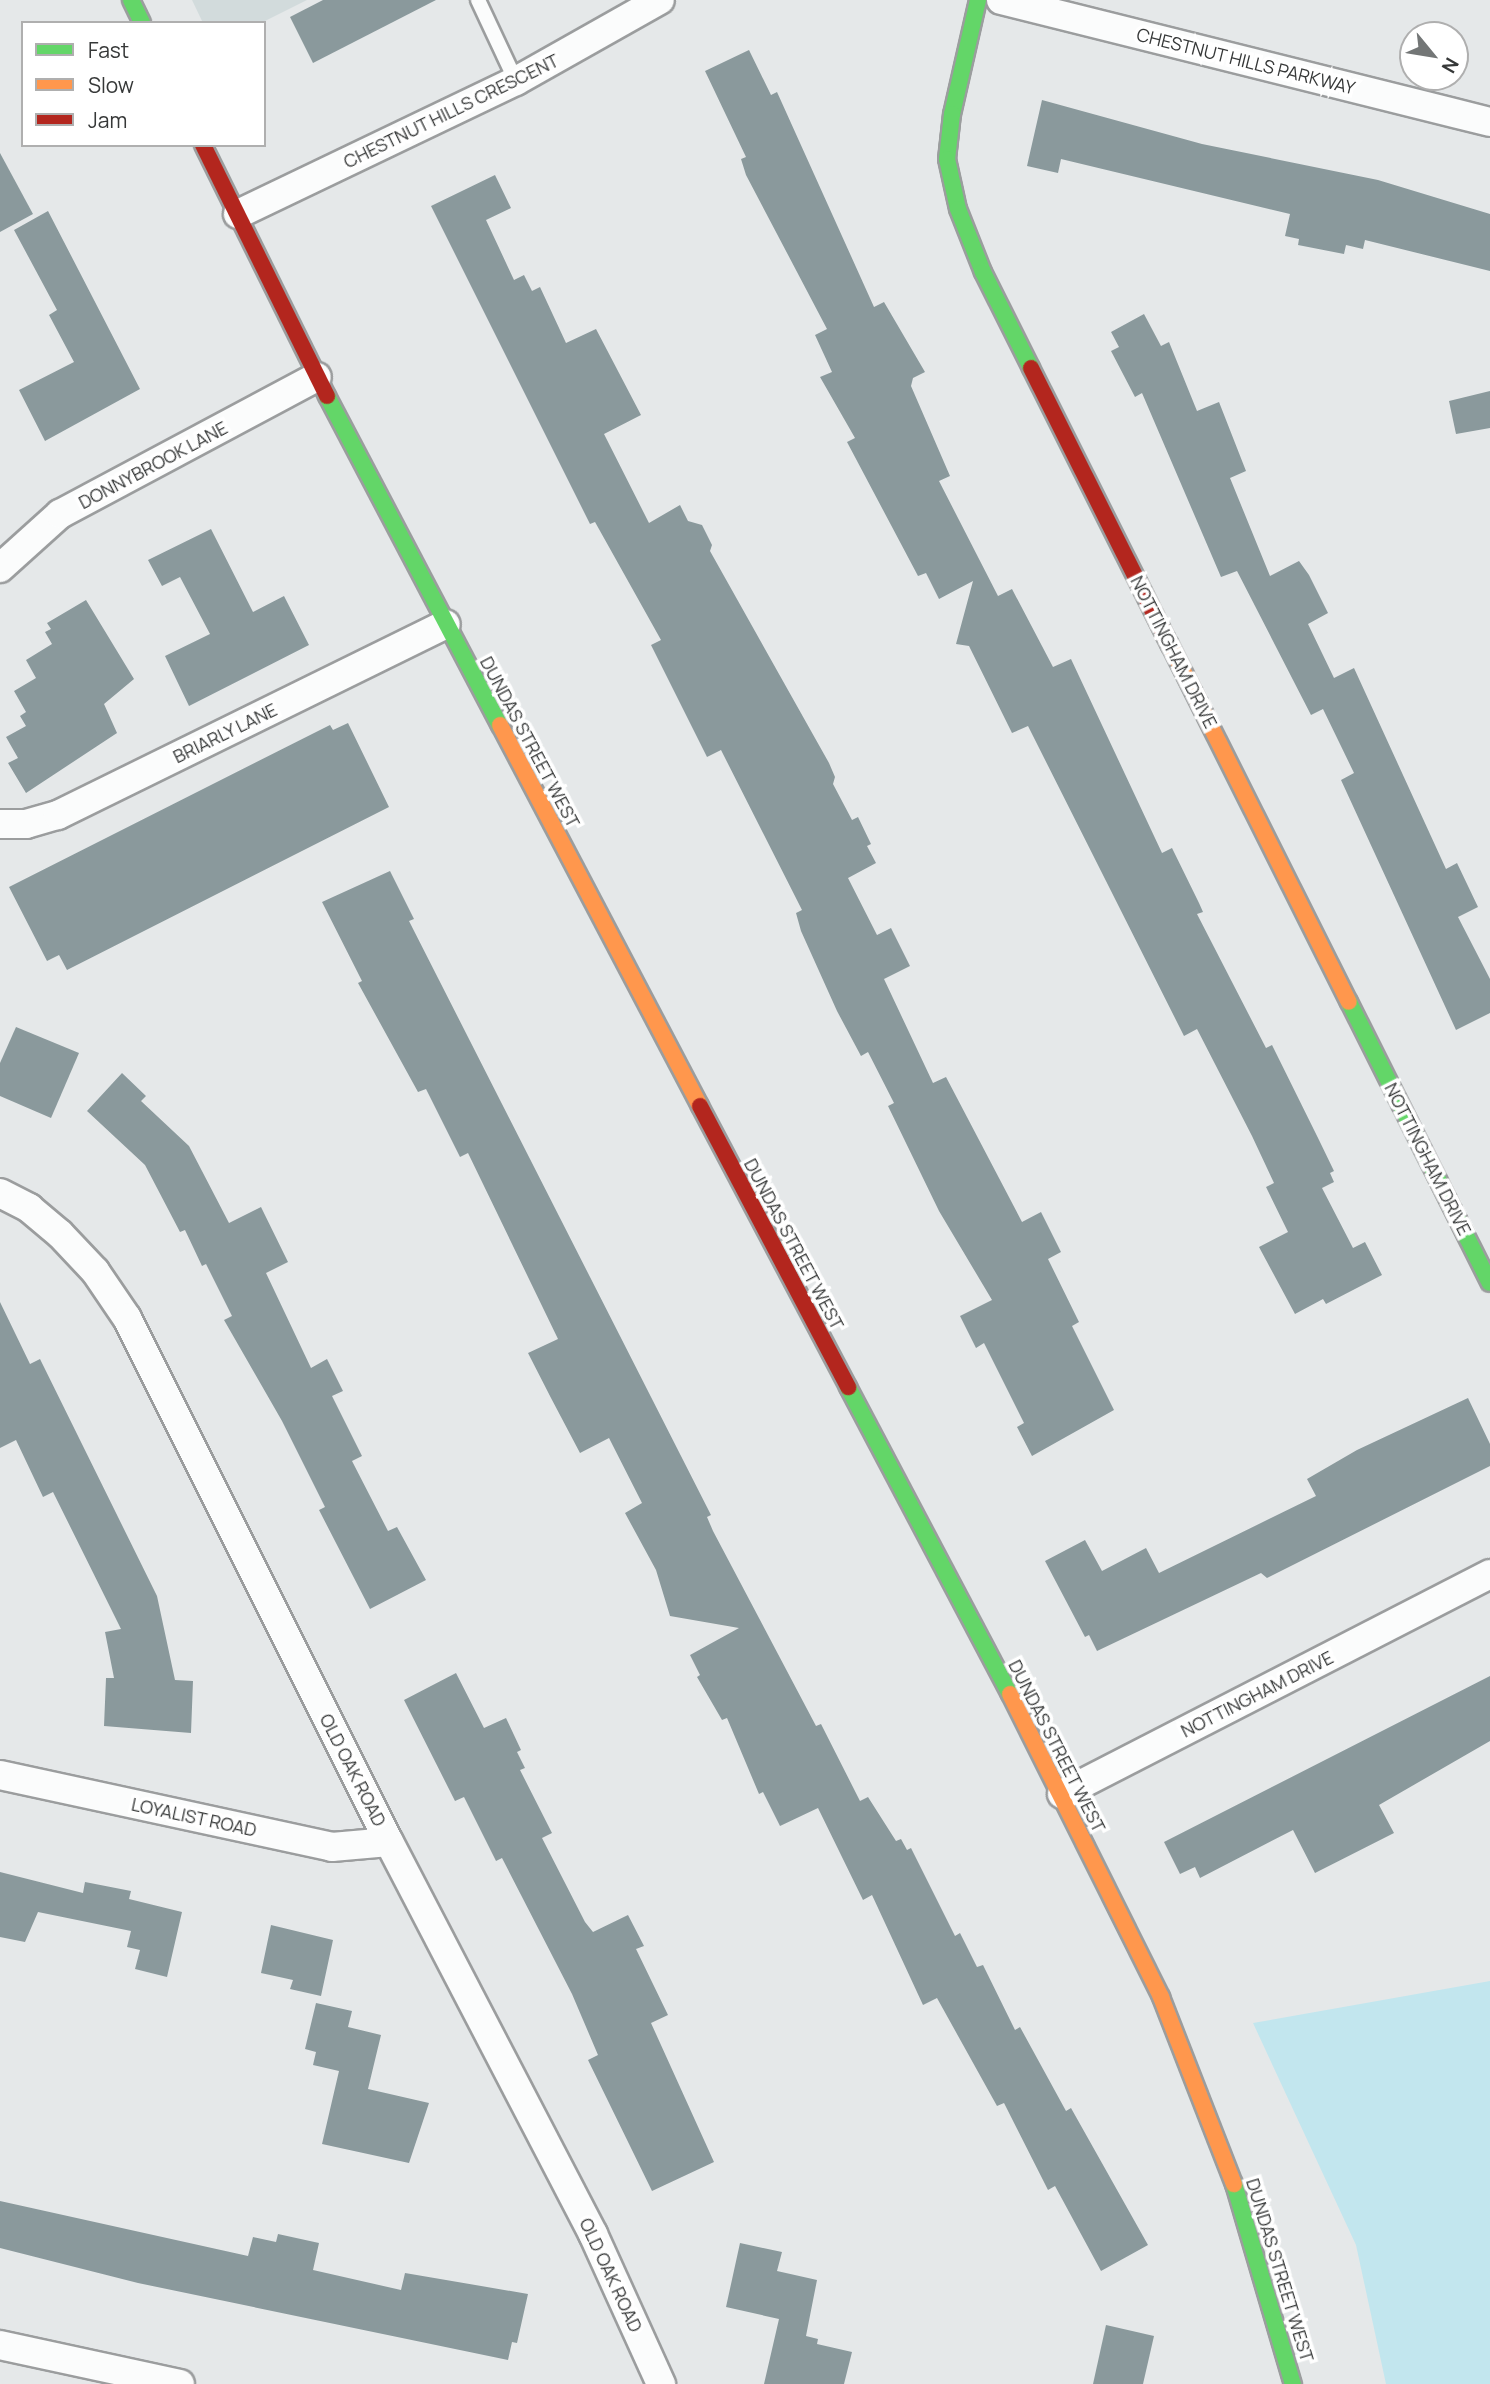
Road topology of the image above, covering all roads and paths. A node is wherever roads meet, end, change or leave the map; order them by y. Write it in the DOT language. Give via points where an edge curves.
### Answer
graph roads {
  1 [pos="131,0"];
  2 [pos="478,0"];
  3 [pos="660,0"];
  4 [pos="978,0"];
  5 [pos="1001,0"];
  6 [pos="141,21"];
  7 [pos="516,81"];
  8 [pos="1490,122"];
  9 [pos="204,147"];
  10 [pos="238,214"];
  11 [pos="317,377"];
  12 [pos="0,568"];
  13 [pos="446,624"];
  14 [pos="0,824"];
  15 [pos="0,1193"];
  16 [pos="1490,1283"];
  17 [pos="1490,1574"];
  18 [pos="0,1775"];
  19 [pos="1062,1794"];
  20 [pos="389,1842"];
  21 [pos="0,2345"];
  22 [pos="180,2384"];
  23 [pos="661,2384"];
  24 [pos="1293,2384"];
  1 -- 6 [label="main road"];
  2 -- 7 [label="lane"];
  3 -- 7 [label="street, CHESTNUT HILLS CRESCENT"];
  4 -- 16 [label="main road, NOTTINGHAM DRIVE" via="952,114 947,159 958,209 983,272"];
  5 -- 8 [label="street, CHESTNUT HILLS PARKWAY"];
  7 -- 10 [label="street, CHESTNUT HILLS CRESCENT"];
  9 -- 10 [label="main road, DUNDAS STREET WEST"];
  10 -- 11 [label="main road, DUNDAS STREET WEST"];
  11 -- 12 [label="street, DONNYBROOK LANE" via="60,514"];
  11 -- 13 [label="main road, DUNDAS STREET WEST"];
  13 -- 14 [label="street, BRIARLY LANE" via="58,815 26,824"];
  13 -- 19 [label="main road, DUNDAS STREET WEST"];
  15 -- 20 [label="street, OLD OAK ROAD" via="30,1208 60,1234 95,1271 127,1318"];
  17 -- 19 [label="street, NOTTINGHAM DRIVE"];
  18 -- 20 [label="street, LOYALIST ROAD" via="332,1847"];
  19 -- 24 [label="main road, DUNDAS STREET WEST" via="1161,1997 1236,2189"];
  20 -- 23 [label="street, OLD OAK ROAD" via="593,2234"];
  21 -- 22 [label="street"];
}
